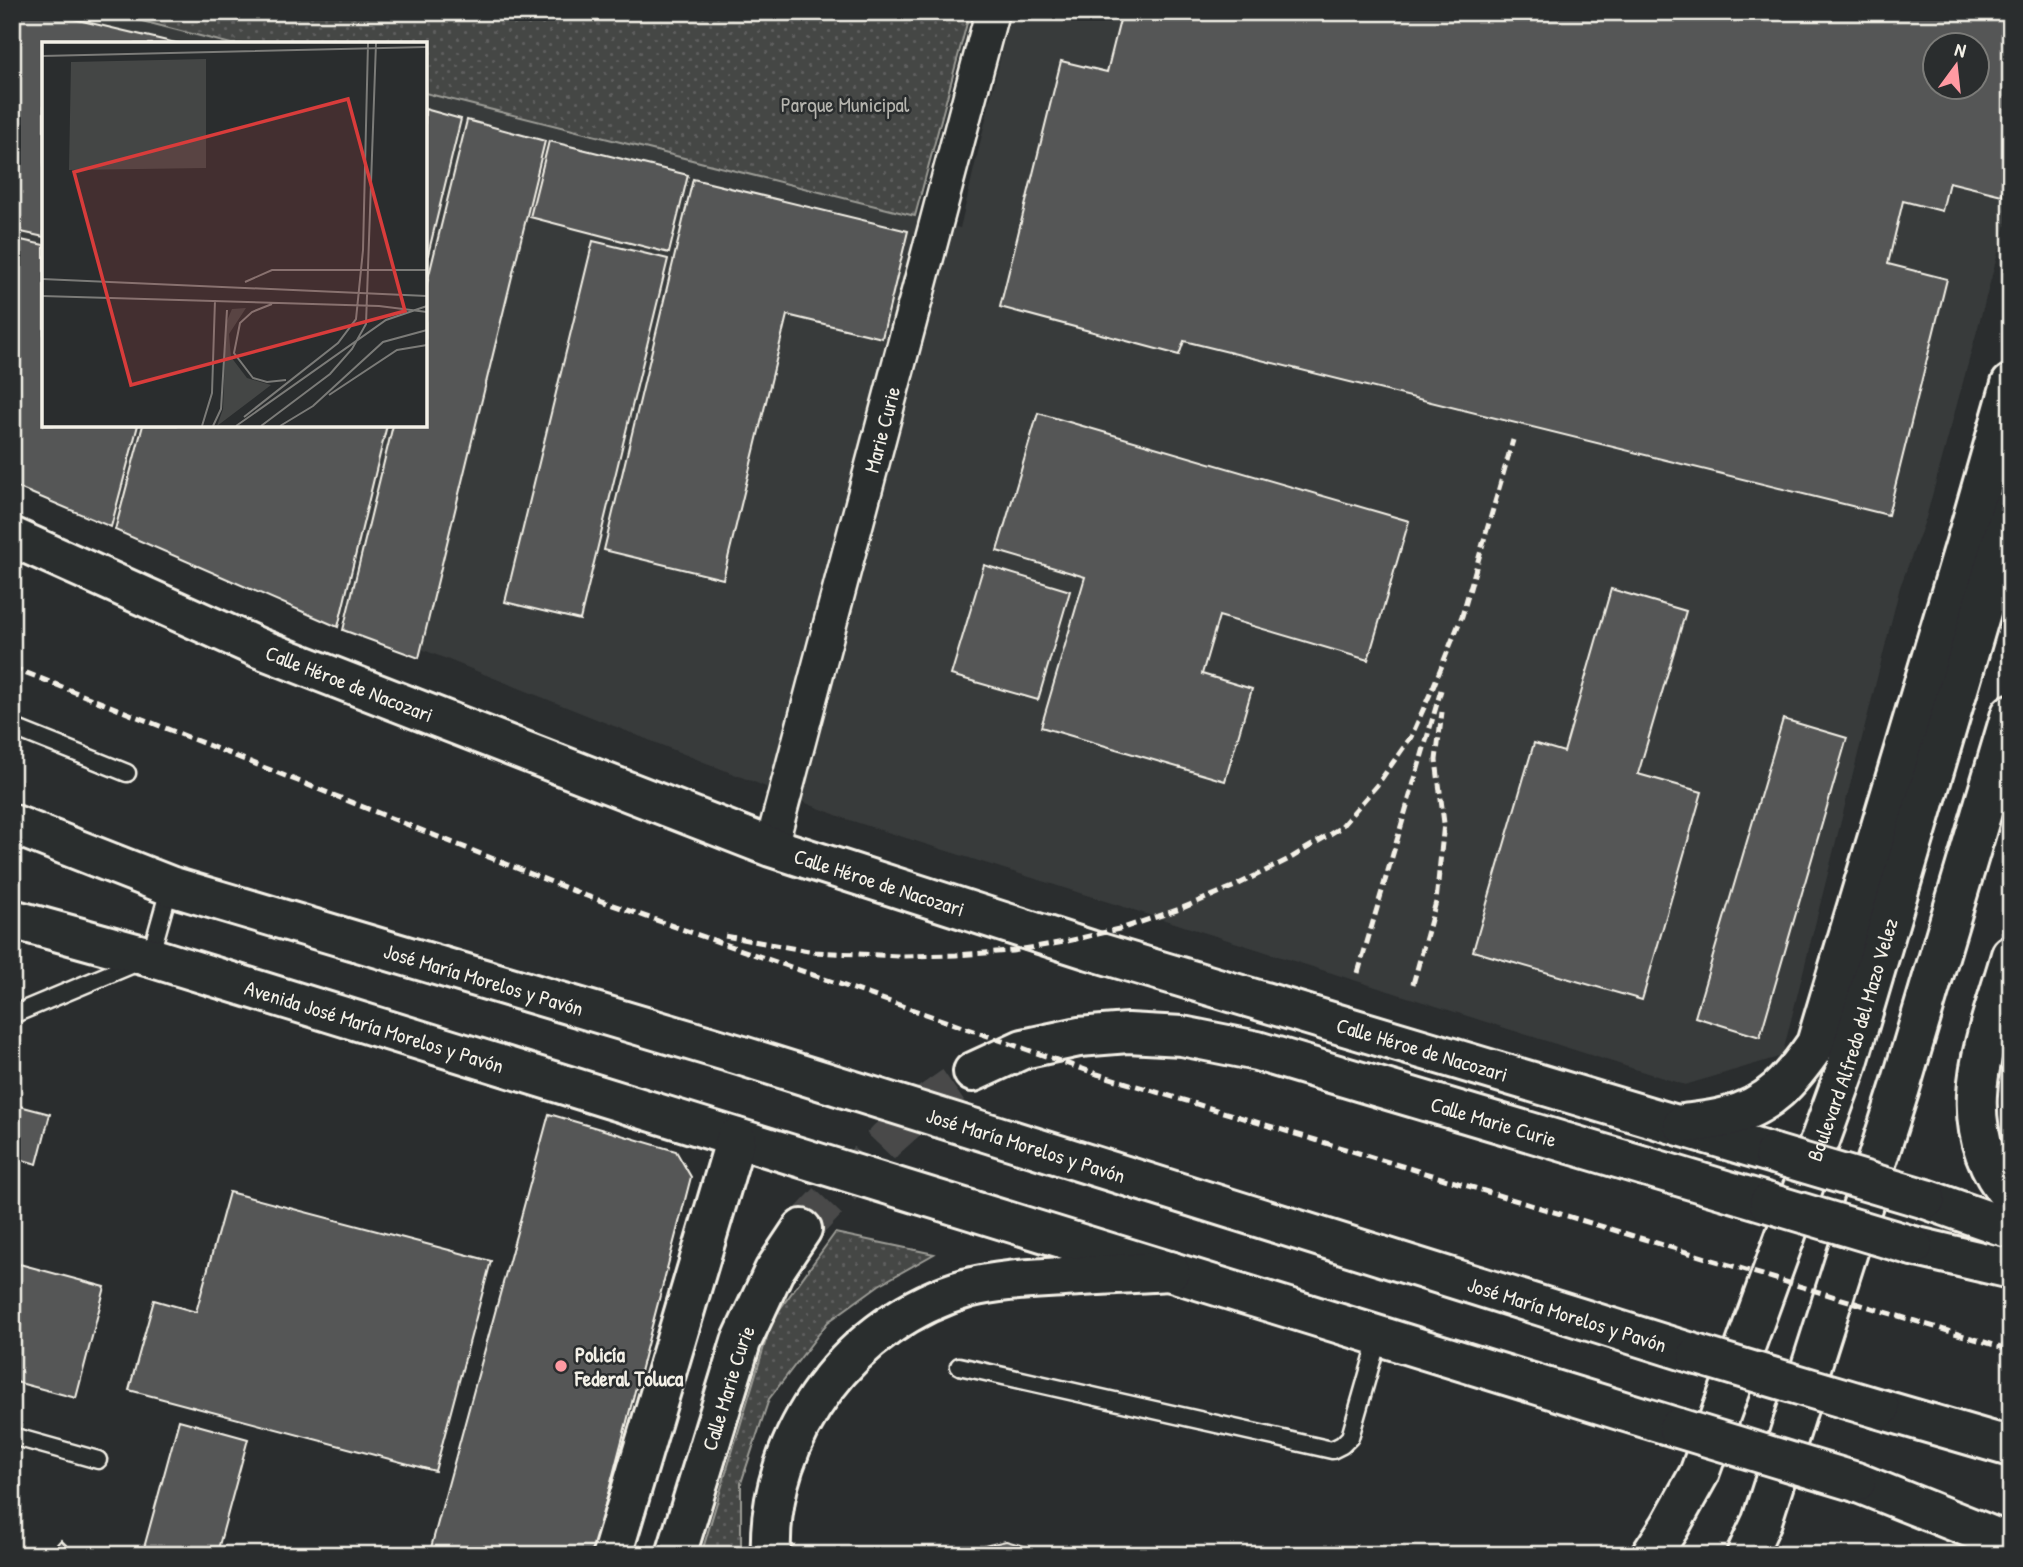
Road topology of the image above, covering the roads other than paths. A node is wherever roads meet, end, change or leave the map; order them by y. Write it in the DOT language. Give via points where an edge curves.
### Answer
graph roads {
  1 [pos="992,12"];
  2 [pos="2011,384"];
  3 [pos="2011,510"];
  4 [pos="12,537"];
  5 [pos="2011,714"];
  6 [pos="12,727"];
  7 [pos="127,773"];
  8 [pos="12,824"];
  9 [pos="771,847"];
  10 [pos="170,886"];
  11 [pos="12,919"];
  12 [pos="2011,955"];
  13 [pos="150,957"];
  14 [pos="12,1015"];
  15 [pos="973,1072"];
  16 [pos="1674,1125"];
  17 [pos="736,1138"];
  18 [pos="2011,1197"];
  19 [pos="802,1229"];
  20 [pos="2011,1229"];
  21 [pos="2011,1269"];
  22 [pos="1170,1271"];
  23 [pos="1379,1336"];
  24 [pos="959,1366"];
  25 [pos="12,1436"];
  26 [pos="2011,1447"];
  27 [pos="98,1460"];
  28 [pos="2011,1544"];
  29 [pos="612,1555"];
  30 [pos="676,1555"];
  31 [pos="771,1555"];
  32 [pos="1651,1555"];
  33 [pos="1746,1555"];
  1 -- 9 [label="street, Marie Curie"];
  2 -- 16 [label="main road, Boulevard Alfredo del Mazo Velez" via="1816,1044 1797,1073 1764,1102 1723,1118"];
  3 -- 32 [label="main road, Boulevard Alfredo del Mazo Velez" via="1846,1069 1699,1474"];
  4 -- 9 [label="main road, Calle Héroe de Nacozari" via="260,648"];
  5 -- 33 [label="main road" via="1900,1088 1762,1521"];
  6 -- 7 [label="lane"];
  8 -- 10 [label="main road, José María Morelos y Pavón"];
  9 -- 16 [label="main road, Calle Héroe de Nacozari" via="1090,950"];
  10 -- 13 [label="lane"];
  10 -- 26 [label="main road, José María Morelos y Pavón, bridge" via="749,1058 1698,1355"];
  11 -- 13 [label="main road, Avenida José María Morelos y Pavón"];
  12 -- 18 [label="main road" via="1979,1068 1976,1115 1988,1162"];
  13 -- 14 [label="lane"];
  13 -- 17 [label="main road, Avenida José María Morelos y Pavón"];
  15 -- 21 [label="main road, Calle Marie Curie, bridge" via="1023,1049 1079,1037 1128,1033 1182,1036 1257,1051 1913,1245"];
  16 -- 20 [label="main road, Calle Héroe de Nacozari, bridge" via="1926,1199"];
  17 -- 22 [label="main road"];
  17 -- 29 [label="main road"];
  19 -- 30 [label="main road, Calle Marie Curie" via="774,1271 741,1342"];
  22 -- 23 [label="main road"];
  22 -- 31 [label="main road" via="1005,1281 968,1289 932,1301 867,1342 839,1369 797,1432 774,1504"];
  23 -- 24 [label="lane" via="1350,1437 1332,1450"];
  23 -- 28 [label="main road, bridge" via="1856,1482"];
  25 -- 27 [label="lane"];
}
